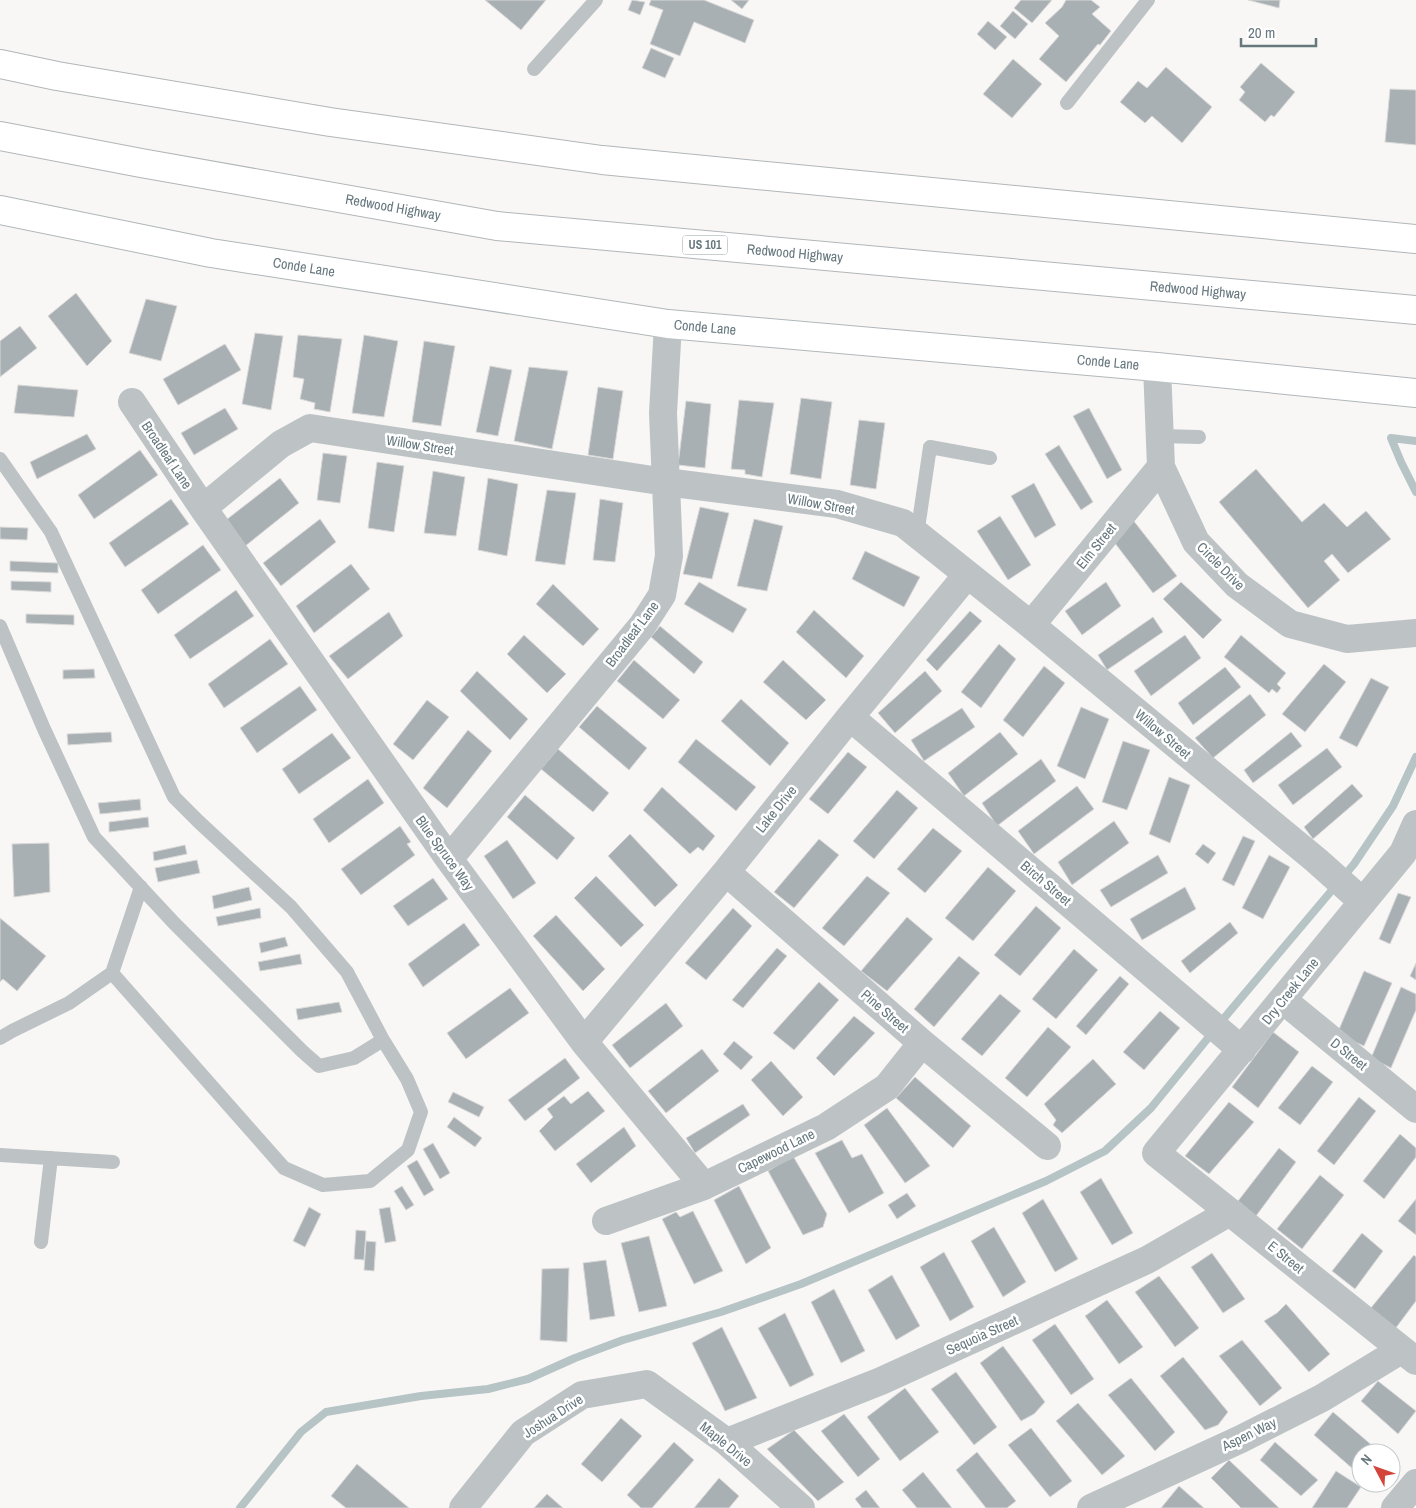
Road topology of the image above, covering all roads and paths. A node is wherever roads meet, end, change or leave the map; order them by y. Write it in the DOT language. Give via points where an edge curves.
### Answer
graph roads {
  1 [pos="596,0"];
  2 [pos="1148,0"];
  3 [pos="0,64"];
  4 [pos="534,69"];
  5 [pos="1067,103"];
  6 [pos="0,136"];
  7 [pos="0,210"];
  8 [pos="1416,239"];
  9 [pos="1416,310"];
  10 [pos="668,324"];
  11 [pos="1157,367"];
  12 [pos="1416,393"];
  13 [pos="132,402"];
  14 [pos="1160,436"];
  15 [pos="1198,437"];
  16 [pos="990,458"];
  17 [pos="0,459"];
  18 [pos="1161,467"];
  19 [pos="666,482"];
  20 [pos="203,508"];
  21 [pos="917,535"];
  22 [pos="967,575"];
  23 [pos="1031,625"];
  24 [pos="0,626"];
  25 [pos="1416,633"];
  26 [pos="850,717"];
  27 [pos="1416,824"];
  28 [pos="1410,858"];
  29 [pos="449,859"];
  30 [pos="726,872"];
  31 [pos="141,887"];
  32 [pos="1358,897"];
  33 [pos="112,973"];
  34 [pos="1283,1000"];
  35 [pos="0,1038"];
  36 [pos="383,1040"];
  37 [pos="584,1042"];
  38 [pos="922,1043"];
  39 [pos="1236,1045"];
  40 [pos="1416,1109"];
  41 [pos="1047,1146"];
  42 [pos="1156,1153"];
  43 [pos="0,1155"];
  44 [pos="51,1158"];
  45 [pos="113,1162"];
  46 [pos="704,1186"];
  47 [pos="1230,1212"];
  48 [pos="606,1221"];
  49 [pos="42,1242"];
  50 [pos="1408,1356"];
  51 [pos="647,1384"];
  52 [pos="727,1442"];
  53 [pos="1416,1482"];
  54 [pos="463,1508"];
  55 [pos="801,1508"];
  56 [pos="1091,1508"];
  57 [pos="1395,1508"];
  1 -- 4 [label="lane"];
  2 -- 5 [label="lane"];
  3 -- 8 [label="main road" via="330,122 602,160"];
  6 -- 9 [label="main road, Redwood Highway / US 101" via="497,226"];
  7 -- 10 [label="main road, Conde Lane" via="211,253"];
  10 -- 11 [label="main road, Conde Lane"];
  10 -- 19 [label="street, Broadleaf Lane" via="663,412"];
  11 -- 12 [label="main road, Conde Lane"];
  11 -- 14 [label="street, Circle Drive"];
  13 -- 20 [label="street, Broadleaf Lane"];
  14 -- 15 [label="lane"];
  14 -- 18 [label="street, Circle Drive"];
  16 -- 21 [label="lane" via="930,447"];
  17 -- 36 [label="lane" via="51,532 174,796 291,907 347,972"];
  18 -- 23 [label="street, Elm Street"];
  18 -- 25 [label="street, Circle Drive" via="1196,542 1237,585 1290,624 1347,639"];
  19 -- 20 [label="street, Willow Street" via="310,428 281,444"];
  19 -- 21 [label="street, Willow Street" via="838,504 903,523"];
  19 -- 29 [label="street, Broadleaf Lane" via="669,556 662,595 642,626"];
  20 -- 29 [label="street, Blue Spruce Way"];
  21 -- 22 [label="street, Willow Street"];
  22 -- 23 [label="street, Willow Street"];
  22 -- 26 [label="street, Lake Drive"];
  23 -- 32 [label="street, Willow Street"];
  24 -- 31 [label="lane" via="94,837"];
  26 -- 30 [label="street, Lake Drive"];
  26 -- 39 [label="street, Birch Street"];
  27 -- 28 [label="street, Dry Creek Lane"];
  28 -- 32 [label="street, Dry Creek Lane"];
  29 -- 37 [label="street, Blue Spruce Way"];
  30 -- 37 [label="street, Lake Drive"];
  30 -- 38 [label="street, Pine Street"];
  31 -- 33 [label="lane"];
  31 -- 36 [label="lane" via="319,1066 354,1058"];
  32 -- 34 [label="street, Dry Creek Lane"];
  33 -- 35 [label="lane" via="69,1003"];
  33 -- 36 [label="lane" via="284,1168 323,1185 370,1181 408,1150 421,1112 407,1079"];
  34 -- 39 [label="street, Dry Creek Lane"];
  34 -- 40 [label="street, D Street"];
  37 -- 46 [label="street, Blue Spruce Way"];
  38 -- 41 [label="street, Pine Street"];
  38 -- 46 [label="street, Capewood Lane" via="887,1087 826,1127"];
  39 -- 42 [label="street, Dry Creek Lane"];
  42 -- 47 [label="street, E Street"];
  43 -- 44 [label="lane"];
  44 -- 45 [label="lane"];
  44 -- 49 [label="lane"];
  46 -- 48 [label="street, Capewood Lane"];
  47 -- 50 [label="street, E Street"];
  47 -- 52 [label="street, Sequoia Street" via="1147,1260 881,1381"];
  50 -- 56 [label="street, Aspen Way" via="1241,1439"];
  51 -- 52 [label="street, Maple Drive"];
  51 -- 54 [label="street, Joshua Drive" via="582,1395 523,1433"];
  52 -- 55 [label="street, Maple Drive"];
  53 -- 57 [label="street"];
}
